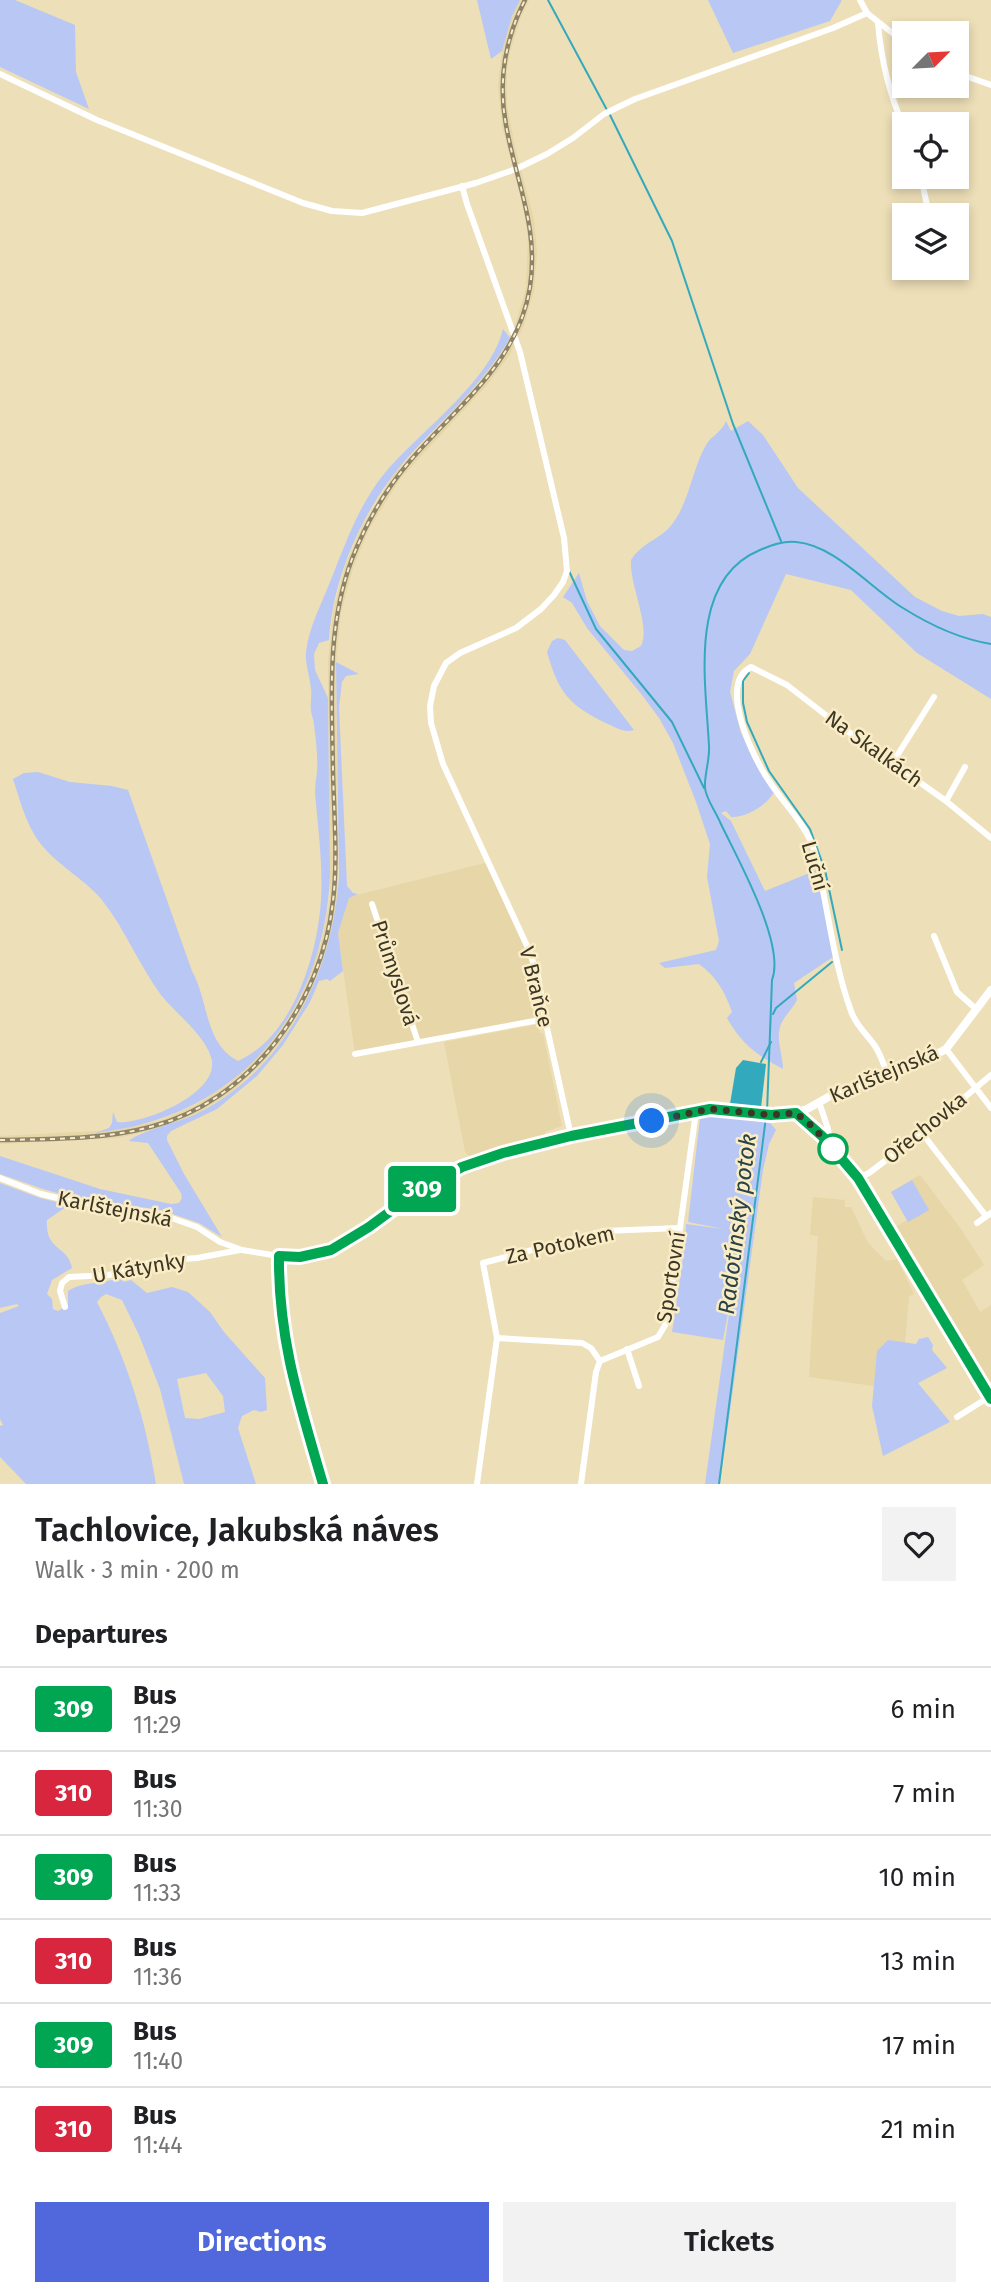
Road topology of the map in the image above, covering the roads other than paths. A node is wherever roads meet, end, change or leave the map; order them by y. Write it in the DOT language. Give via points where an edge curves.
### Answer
graph roads {
  1 [pos="860,0"];
  2 [pos="867,13"];
  3 [pos="878,23"];
  4 [pos="892,33"];
  5 [pos="0,74"];
  6 [pos="970,78"];
  7 [pos="991,85"];
  8 [pos="897,112"];
  9 [pos="463,186"];
  10 [pos="751,667"];
  11 [pos="934,697"];
  12 [pos="893,762"];
  13 [pos="965,767"];
  14 [pos="946,801"];
  15 [pos="991,838"];
  16 [pos="372,904"];
  17 [pos="934,936"];
  18 [pos="991,990"];
  19 [pos="988,1001"];
  20 [pos="976,1009"];
  21 [pos="545,1019"];
  22 [pos="418,1042"];
  23 [pos="946,1049"];
  24 [pos="355,1054"];
  25 [pos="888,1075"];
  26 [pos="991,1075"];
  27 [pos="976,1088"];
  28 [pos="819,1102"];
  29 [pos="991,1108"];
  30 [pos="696,1112"];
  31 [pos="796,1113"];
  32 [pos="922,1133"];
  33 [pos="571,1136"];
  34 [pos="830,1145"];
  35 [pos="0,1178"];
  36 [pos="858,1178"];
  37 [pos="988,1215"];
  38 [pos="977,1223"];
  39 [pos="679,1228"];
  40 [pos="242,1250"];
  41 [pos="279,1256"];
  42 [pos="65,1307"];
  43 [pos="497,1338"];
  44 [pos="627,1349"];
  45 [pos="600,1361"];
  46 [pos="639,1386"];
  47 [pos="990,1398"];
  48 [pos="957,1417"];
  49 [pos="323,1484"];
  50 [pos="477,1484"];
  51 [pos="581,1484"];
  1 -- 2 [label="street"];
  2 -- 3 [label="street"];
  2 -- 9 [label="street" via="612,109 547,154"];
  3 -- 4 [label="street"];
  3 -- 8 [label="street"];
  5 -- 9 [label="street" via="157,146 332,211 362,213"];
  6 -- 7 [label="street"];
  9 -- 21 [label="street, V Braňce" via="520,352 567,554 567,571 541,609 516,628 446,663 430,706 443,764 528,948"];
  10 -- 12 [label="street, Na Skalkách" via="787,685"];
  10 -- 25 [label="street, Luční" via="737,683 742,722 763,773 814,847 851,1013 876,1048"];
  11 -- 12 [label="street"];
  12 -- 14 [label="street, Na Skalkách"];
  13 -- 14 [label="street"];
  14 -- 15 [label="street, Na Skalkách"];
  16 -- 22 [label="street, Průmyslová"];
  17 -- 20 [label="street" via="957,992"];
  18 -- 19 [label="main road, Karlštejnská"];
  19 -- 20 [label="main road, Karlštejnská"];
  20 -- 23 [label="main road, Karlštejnská"];
  21 -- 22 [label="street, Průmyslová"];
  21 -- 33 [label="street, V Braňce"];
  22 -- 24 [label="street, Průmyslová"];
  23 -- 25 [label="main road, Karlštejnská"];
  23 -- 27 [label="street"];
  25 -- 28 [label="main road, Karlštejnská"];
  26 -- 27 [label="street, Ořechovka"];
  27 -- 29 [label="street"];
  27 -- 32 [label="street, Ořechovka"];
  28 -- 31 [label="main road, Karlštejnská"];
  28 -- 34 [label="street"];
  30 -- 31 [label="main road, Karlštejnská"];
  30 -- 33 [label="main road, Karlštejnská"];
  30 -- 39 [label="street, Sportovní"];
  31 -- 34 [label="street"];
  32 -- 36 [label="street, Ořechovka"];
  32 -- 37 [label="street"];
  33 -- 41 [label="main road, Karlštejnská" via="462,1167 331,1250"];
  34 -- 36 [label="street"];
  35 -- 40 [label="street, Karlštejnská" via="70,1201 160,1214"];
  36 -- 47 [label="street"];
  37 -- 38 [label="street"];
  39 -- 43 [label="street, Za Potokem" via="604,1231 483,1263"];
  39 -- 44 [label="street, Sportovní" via="667,1322 658,1337"];
  40 -- 41 [label="street, Karlštejnská"];
  40 -- 42 [label="street, U Kátynky" via="156,1261 109,1275 69,1277 60,1291"];
  41 -- 49 [label="main road" via="284,1340"];
  43 -- 45 [label="street" via="582,1343"];
  43 -- 50 [label="street"];
  44 -- 45 [label="street, Sportovní"];
  44 -- 46 [label="street"];
  45 -- 51 [label="street"];
  47 -- 48 [label="street"];
}
